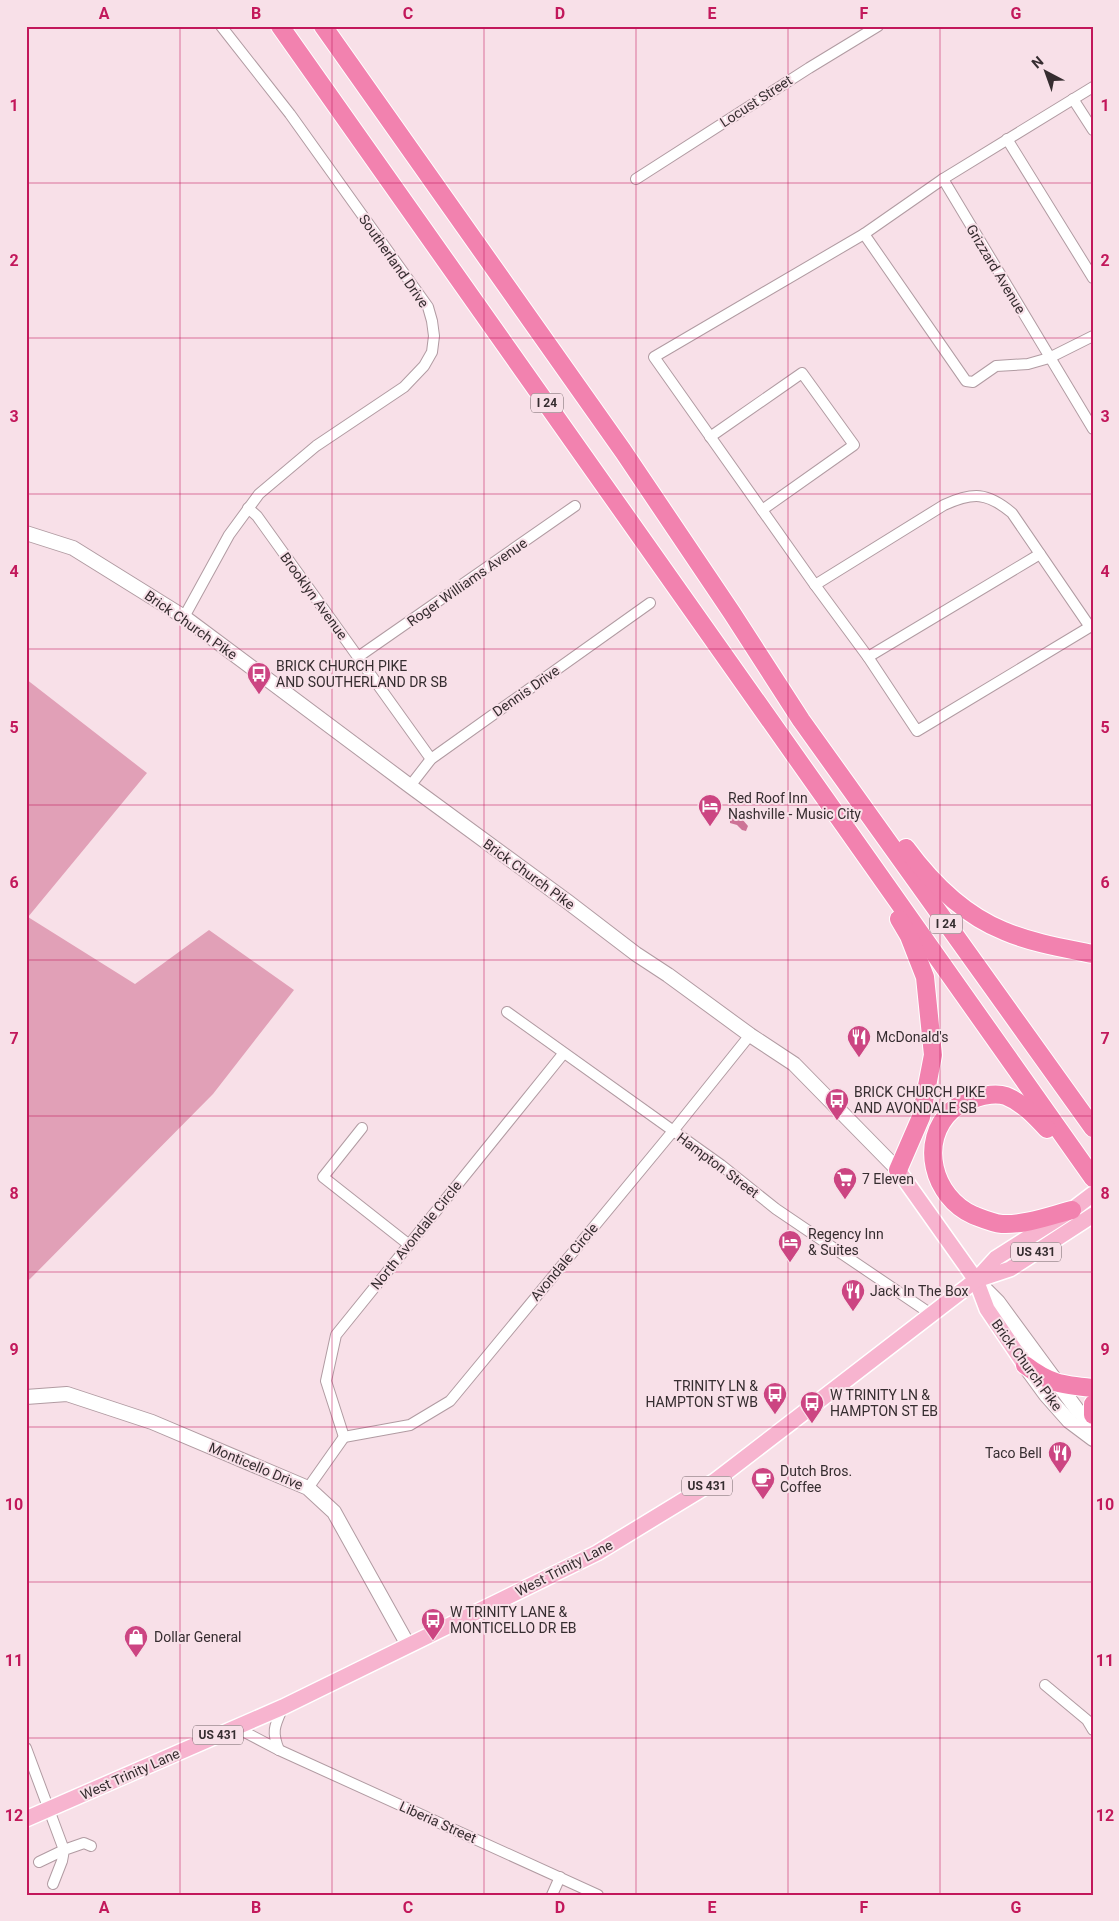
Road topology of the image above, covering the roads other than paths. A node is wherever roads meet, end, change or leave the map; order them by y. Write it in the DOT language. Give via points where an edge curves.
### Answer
graph roads {
  1 [pos="221,26"];
  2 [pos="280,26"];
  3 [pos="323,26"];
  4 [pos="878,26"];
  5 [pos="1093,87"];
  6 [pos="1073,99"];
  7 [pos="1093,130"];
  8 [pos="1007,140"];
  9 [pos="636,179"];
  10 [pos="942,179"];
  11 [pos="864,234"];
  12 [pos="1093,278"];
  13 [pos="1093,336"];
  14 [pos="1049,358"];
  15 [pos="1093,429"];
  16 [pos="710,437"];
  17 [pos="575,506"];
  18 [pos="248,508"];
  19 [pos="762,510"];
  20 [pos="26,533"];
  21 [pos="1040,554"];
  22 [pos="815,585"];
  23 [pos="650,603"];
  24 [pos="184,617"];
  25 [pos="1091,626"];
  26 [pos="358,657"];
  27 [pos="868,657"];
  28 [pos="801,720"];
  29 [pos="431,758"];
  30 [pos="813,780"];
  31 [pos="410,786"];
  32 [pos="1093,954"];
  33 [pos="507,1012"];
  34 [pos="750,1035"];
  35 [pos="563,1054"];
  36 [pos="362,1128"];
  37 [pos="1093,1128"];
  38 [pos="673,1131"];
  39 [pos="1074,1151"];
  40 [pos="898,1170"];
  41 [pos="1093,1178"];
  42 [pos="1093,1194"];
  43 [pos="1072,1210"];
  44 [pos="1093,1215"];
  45 [pos="408,1244"];
  46 [pos="976,1280"];
  47 [pos="931,1314"];
  48 [pos="1025,1365"];
  49 [pos="1058,1384"];
  50 [pos="1093,1388"];
  51 [pos="26,1397"];
  52 [pos="1093,1404"];
  53 [pos="1093,1415"];
  54 [pos="1093,1423"];
  55 [pos="344,1436"];
  56 [pos="1093,1439"];
  57 [pos="308,1488"];
  58 [pos="408,1645"];
  59 [pos="1045,1685"];
  60 [pos="283,1707"];
  61 [pos="1090,1718"];
  62 [pos="236,1727"];
  63 [pos="1093,1730"];
  64 [pos="26,1748"];
  65 [pos="279,1750"];
  66 [pos="48,1810"];
  67 [pos="26,1819"];
  68 [pos="91,1846"];
  69 [pos="64,1850"];
  70 [pos="39,1862"];
  71 [pos="560,1877"];
  72 [pos="52,1884"];
  73 [pos="552,1895"];
  74 [pos="598,1895"];
  1 -- 18 [label="street, Southerland Drive" via="290,114 428,307 434,336 432,352 424,366 404,387 316,446 259,494"];
  2 -- 30 [label="highway, I 24"];
  3 -- 28 [label="highway, I 24" via="623,451"];
  4 -- 9 [label="street, Locust Street"];
  5 -- 6 [label="street"];
  6 -- 7 [label="street"];
  6 -- 8 [label="street"];
  8 -- 10 [label="street"];
  8 -- 12 [label="street"];
  10 -- 11 [label="street"];
  10 -- 14 [label="street, Grizzard Avenue"];
  11 -- 14 [label="street" via="966,381 973,382 996,366 1028,364"];
  11 -- 16 [label="street" via="654,357"];
  13 -- 14 [label="street"];
  14 -- 15 [label="street, Grizzard Avenue"];
  16 -- 19 [label="street"];
  16 -- 19 [label="street" via="802,373 854,445"];
  17 -- 26 [label="street, Roger Williams Avenue"];
  18 -- 24 [label="street, Southerland Drive" via="229,535"];
  18 -- 26 [label="street, Brooklyn Avenue"];
  19 -- 22 [label="street"];
  20 -- 24 [label="main road, Brick Church Pike" via="73,548"];
  21 -- 22 [label="street" via="1012,513 998,502 986,496 961,497"];
  21 -- 25 [label="street"];
  21 -- 27 [label="street"];
  22 -- 27 [label="street"];
  23 -- 29 [label="street, Dennis Drive"];
  24 -- 31 [label="main road, Brick Church Pike"];
  25 -- 27 [label="street" via="917,731"];
  26 -- 29 [label="street, Brooklyn Avenue"];
  28 -- 32 [label="highway" via="852,773 915,861 961,907 1004,931"];
  28 -- 37 [label="highway, I 24"];
  29 -- 31 [label="street, Dennis Drive"];
  30 -- 39 [label="highway, I 24"];
  30 -- 40 [label="highway" via="909,936 925,977 933,1055 921,1117"];
  31 -- 34 [label="main road, Brick Church Pike"];
  33 -- 35 [label="street, Hampton Street"];
  34 -- 38 [label="street, Avondale Circle"];
  34 -- 40 [label="main road, Brick Church Pike" via="810,1078"];
  35 -- 38 [label="street, Hampton Street"];
  35 -- 45 [label="street, North Avondale Circle"];
  36 -- 45 [label="street" via="322,1176"];
  38 -- 47 [label="street, Hampton Street" via="776,1209"];
  38 -- 55 [label="street, Avondale Circle" via="450,1401 410,1425"];
  39 -- 41 [label="highway, I 24"];
  39 -- 43 [label="highway" via="1054,1137 1032,1112 1020,1104 1005,1096 983,1096 952,1110 934,1138 933,1158 939,1182 952,1201 984,1219 1000,1224 1029,1222"];
  40 -- 46 [label="main road, Brick Church Pike"];
  42 -- 43 [label="main road, West Trinity Lane / US 431"];
  43 -- 46 [label="main road, West Trinity Lane / US 431" via="996,1258"];
  44 -- 46 [label="main road, West Trinity Lane / US 431" via="1010,1270"];
  45 -- 55 [label="street, North Avondale Circle" via="336,1335 326,1381"];
  46 -- 47 [label="main road, West Trinity Lane / US 431"];
  46 -- 48 [label="main road, Brick Church Pike" via="987,1309"];
  46 -- 49 [label="main road, Brick Church Pike" via="998,1302"];
  47 -- 58 [label="main road, West Trinity Lane / US 431" via="698,1492 597,1553"];
  48 -- 49 [label="highway"];
  48 -- 56 [label="main road, Brick Church Pike" via="1069,1421"];
  49 -- 50 [label="highway"];
  49 -- 54 [label="main road, Brick Church Pike"];
  51 -- 57 [label="main road, Monticello Drive" via="66,1394 76,1397 152,1422"];
  52 -- 53 [label="highway"];
  55 -- 57 [label="street"];
  57 -- 58 [label="main road, Monticello Drive" via="334,1512"];
  58 -- 60 [label="main road, West Trinity Lane / US 431"];
  59 -- 61 [label="street"];
  60 -- 62 [label="main road, West Trinity Lane / US 431"];
  60 -- 65 [label="street" via="274,1729"];
  61 -- 63 [label="street"];
  62 -- 65 [label="street, Liberia Street"];
  62 -- 66 [label="main road, West Trinity Lane / US 431"];
  64 -- 66 [label="street"];
  65 -- 71 [label="street, Liberia Street"];
  66 -- 67 [label="main road, West Trinity Lane / US 431"];
  66 -- 69 [label="street"];
  68 -- 69 [label="street" via="84,1843"];
  69 -- 70 [label="street"];
  69 -- 72 [label="street"];
  71 -- 73 [label="street"];
  71 -- 74 [label="street, Liberia Street"];
}
